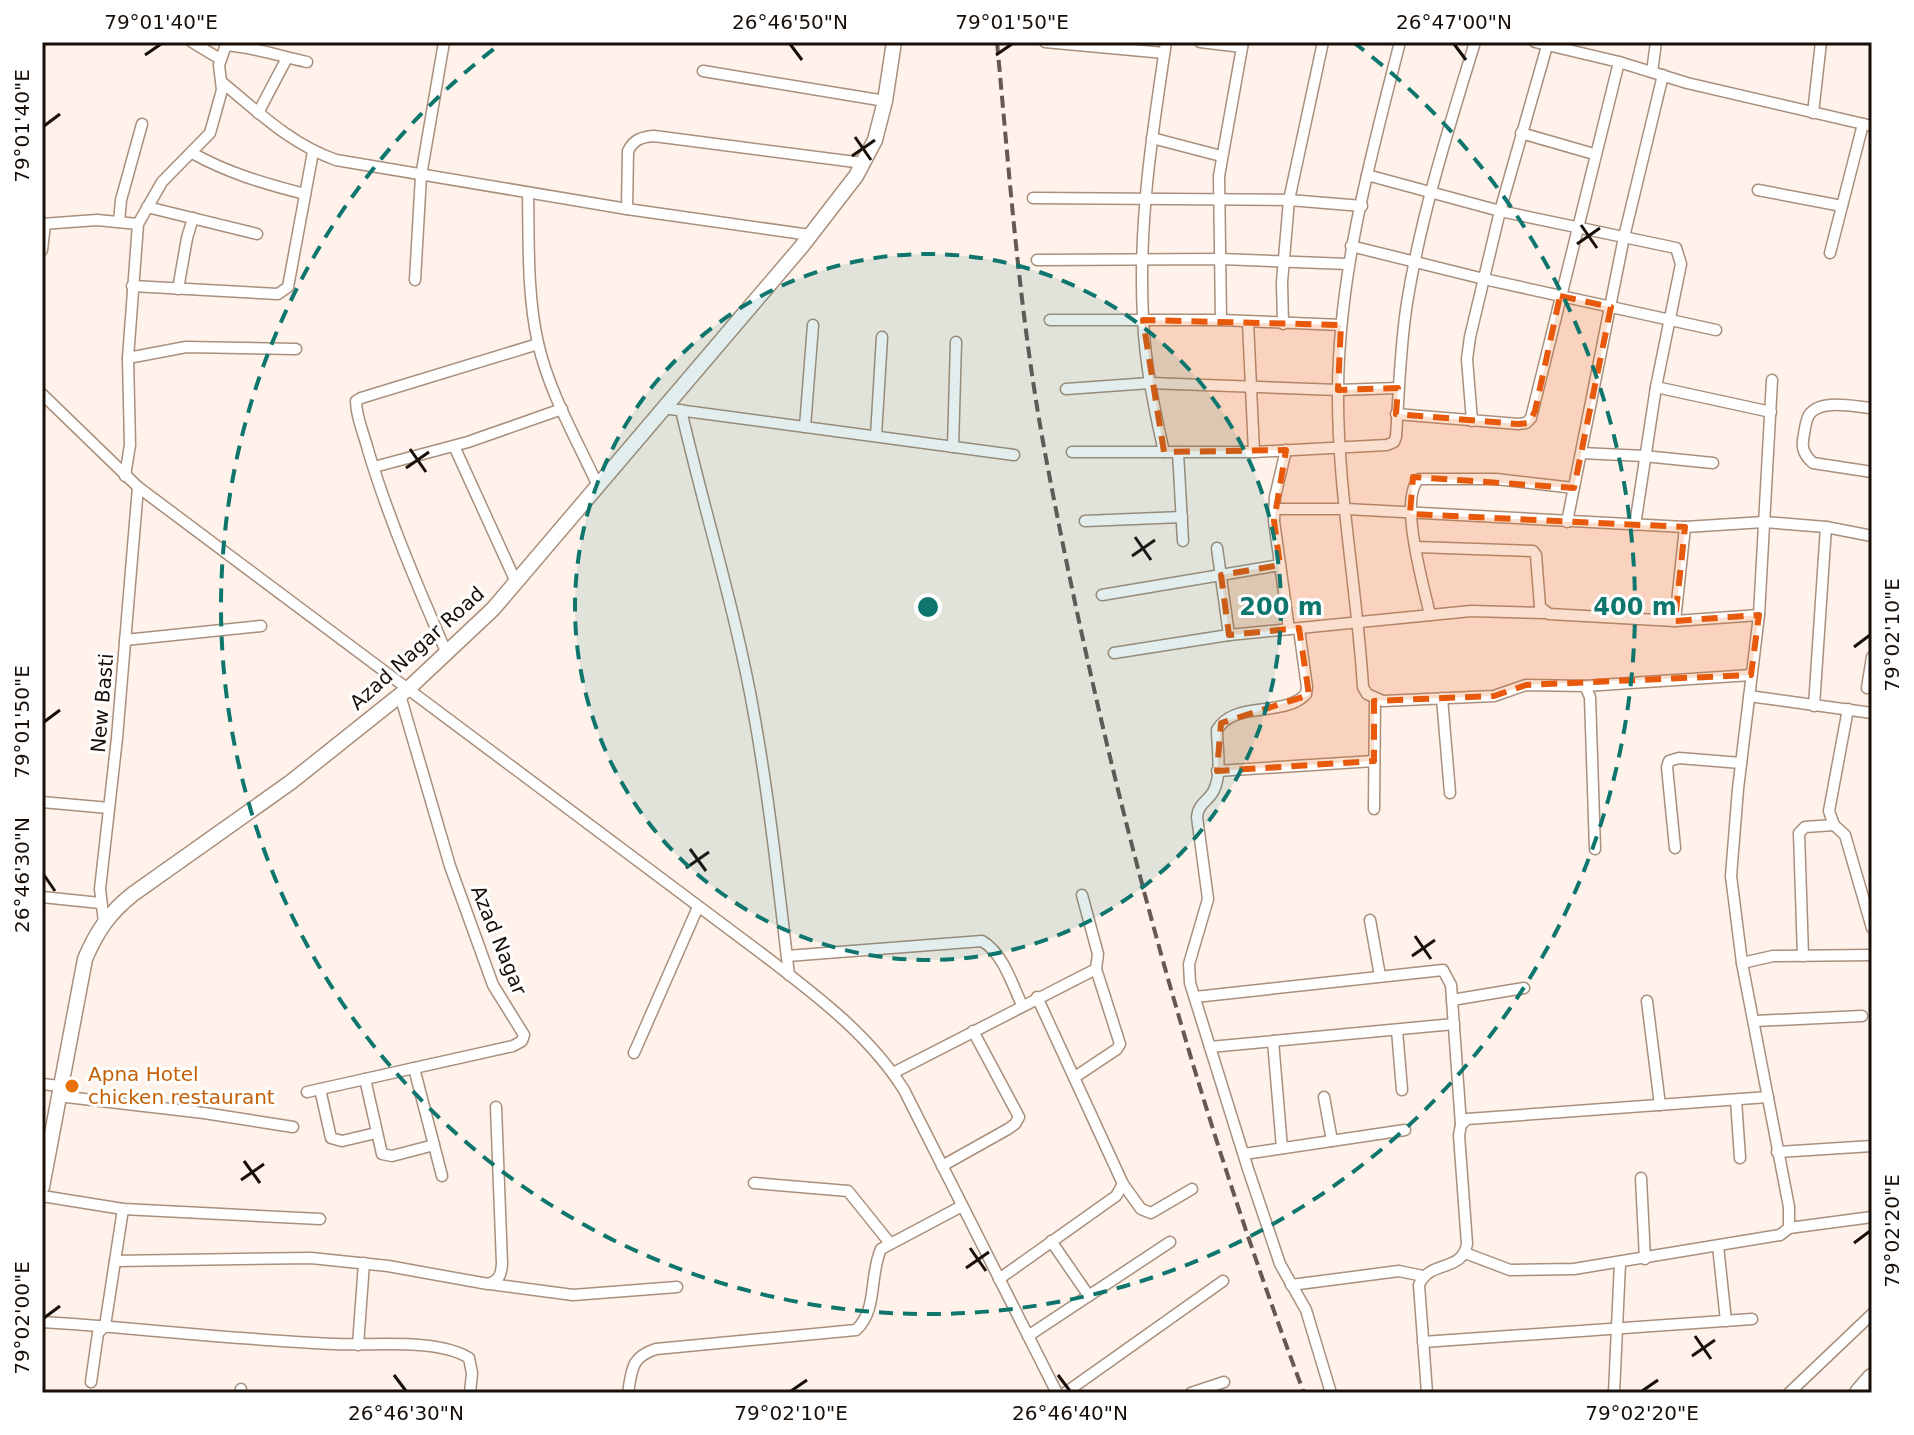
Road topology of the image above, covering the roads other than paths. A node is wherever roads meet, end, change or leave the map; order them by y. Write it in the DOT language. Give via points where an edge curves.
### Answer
graph roads {
  1 [pos="192,42"];
  2 [pos="444,42"];
  3 [pos="894,42"];
  4 [pos="1045,42"];
  5 [pos="1200,42"];
  6 [pos="1323,42"];
  7 [pos="1400,42"];
  8 [pos="1475,42"];
  9 [pos="1535,42"];
  10 [pos="1656,42"];
  11 [pos="1821,42"];
  12 [pos="226,44"];
  13 [pos="1242,44"];
  14 [pos="1547,46"];
  15 [pos="1165,48"];
  16 [pos="287,58"];
  17 [pos="220,59"];
  18 [pos="307,62"];
  19 [pos="1619,62"];
  20 [pos="703,71"];
  21 [pos="1657,74"];
  22 [pos="223,83"];
  23 [pos="885,101"];
  24 [pos="258,113"];
  25 [pos="1813,113"];
  26 [pos="142,124"];
  27 [pos="1868,125"];
  28 [pos="1521,133"];
  29 [pos="1152,138"];
  30 [pos="313,152"];
  31 [pos="192,153"];
  32 [pos="1594,154"];
  33 [pos="1221,156"];
  34 [pos="863,163"];
  35 [pos="1367,175"];
  36 [pos="421,176"];
  37 [pos="1758,190"];
  38 [pos="1433,191"];
  39 [pos="528,193"];
  40 [pos="305,194"];
  41 [pos="1033,198"];
  42 [pos="1145,200"];
  43 [pos="1218,200"];
  44 [pos="1289,200"];
  45 [pos="1362,206"];
  46 [pos="1842,206"];
  47 [pos="147,207"];
  48 [pos="627,209"];
  49 [pos="1500,211"];
  50 [pos="193,218"];
  51 [pos="119,222"];
  52 [pos="44,224"];
  53 [pos="138,224"];
  54 [pos="1576,227"];
  55 [pos="257,234"];
  56 [pos="810,235"];
  57 [pos="1624,237"];
  58 [pos="1351,246"];
  59 [pos="42,250"];
  60 [pos="1830,253"];
  61 [pos="1221,259"];
  62 [pos="1037,260"];
  63 [pos="1142,260"];
  64 [pos="1285,261"];
  65 [pos="1416,261"];
  66 [pos="1348,264"];
  67 [pos="1484,279"];
  68 [pos="415,280"];
  69 [pos="132,286"];
  70 [pos="178,289"];
  71 [pos="1560,296"];
  72 [pos="1611,307"];
  73 [pos="1050,320"];
  74 [pos="1143,320"];
  75 [pos="1221,320"];
  76 [pos="1671,321"];
  77 [pos="1248,322"];
  78 [pos="1283,324"];
  79 [pos="813,325"];
  80 [pos="1341,325"];
  81 [pos="1716,330"];
  82 [pos="882,337"];
  83 [pos="956,342"];
  84 [pos="538,344"];
  85 [pos="296,349"];
  86 [pos="128,358"];
  87 [pos="1772,380"];
  88 [pos="1150,383"];
  89 [pos="1250,385"];
  90 [pos="1656,387"];
  91 [pos="1398,388"];
  92 [pos="1066,389"];
  93 [pos="1338,390"];
  94 [pos="42,394"];
  95 [pos="663,408"];
  96 [pos="1872,408"];
  97 [pos="562,409"];
  98 [pos="681,410"];
  99 [pos="1771,412"];
  100 [pos="1396,414"];
  101 [pos="1472,421"];
  102 [pos="805,427"];
  103 [pos="876,436"];
  104 [pos="454,446"];
  105 [pos="953,447"];
  106 [pos="1340,448"];
  107 [pos="1286,450"];
  108 [pos="1072,452"];
  109 [pos="1164,452"];
  110 [pos="1178,452"];
  111 [pos="1254,452"];
  112 [pos="1581,453"];
  113 [pos="1014,455"];
  114 [pos="1644,456"];
  115 [pos="1713,463"];
  116 [pos="374,467"];
  117 [pos="1872,472"];
  118 [pos="125,476"];
  119 [pos="598,486"];
  120 [pos="138,487"];
  121 [pos="1574,488"];
  122 [pos="1275,509"];
  123 [pos="1346,509"];
  124 [pos="1410,514"];
  125 [pos="1182,517"];
  126 [pos="1085,521"];
  127 [pos="1567,522"];
  128 [pos="1764,522"];
  129 [pos="1635,525"];
  130 [pos="1685,527"];
  131 [pos="1826,527"];
  132 [pos="1872,536"];
  133 [pos="1183,541"];
  134 [pos="1416,547"];
  135 [pos="1217,548"];
  136 [pos="1280,565"];
  137 [pos="1221,575"];
  138 [pos="516,582"];
  139 [pos="1102,595"];
  140 [pos="1544,613"];
  141 [pos="1430,615"];
  142 [pos="1759,615"];
  143 [pos="1675,621"];
  144 [pos="1359,623"];
  145 [pos="261,626"];
  146 [pos="1294,629"];
  147 [pos="1229,635"];
  148 [pos="125,640"];
  149 [pos="1114,653"];
  150 [pos="447,654"];
  151 [pos="1872,657"];
  152 [pos="1751,675"];
  153 [pos="1585,686"];
  154 [pos="1867,688"];
  155 [pos="405,692"];
  156 [pos="1749,696"];
  157 [pos="1442,698"];
  158 [pos="1375,699"];
  159 [pos="1814,706"];
  160 [pos="1848,709"];
  161 [pos="1872,713"];
  162 [pos="1374,761"];
  163 [pos="1741,763"];
  164 [pos="1217,771"];
  165 [pos="1450,793"];
  166 [pos="42,802"];
  167 [pos="109,808"];
  168 [pos="1374,809"];
  169 [pos="1834,825"];
  170 [pos="1675,848"];
  171 [pos="1595,849"];
  172 [pos="1082,895"];
  173 [pos="42,897"];
  174 [pos="100,903"];
  175 [pos="698,907"];
  176 [pos="1370,920"];
  177 [pos="104,922"];
  178 [pos="1872,928"];
  179 [pos="1872,955"];
  180 [pos="787,956"];
  181 [pos="1803,956"];
  182 [pos="1742,963"];
  183 [pos="1096,969"];
  184 [pos="789,975"];
  185 [pos="1380,976"];
  186 [pos="1524,988"];
  187 [pos="1037,997"];
  188 [pos="1195,997"];
  189 [pos="1452,1000"];
  190 [pos="1647,1001"];
  191 [pos="1022,1005"];
  192 [pos="1862,1016"];
  193 [pos="1755,1021"];
  194 [pos="1454,1024"];
  195 [pos="1397,1030"];
  196 [pos="973,1031"];
  197 [pos="1273,1041"];
  198 [pos="1210,1047"];
  199 [pos="634,1053"];
  200 [pos="414,1068"];
  201 [pos="893,1073"];
  202 [pos="1075,1077"];
  203 [pos="365,1079"];
  204 [pos="42,1084"];
  205 [pos="320,1089"];
  206 [pos="1402,1090"];
  207 [pos="59,1091"];
  208 [pos="307,1092"];
  209 [pos="1324,1097"];
  210 [pos="1768,1097"];
  211 [pos="1736,1100"];
  212 [pos="1660,1105"];
  213 [pos="496,1107"];
  214 [pos="1461,1125"];
  215 [pos="293,1127"];
  216 [pos="1405,1130"];
  217 [pos="376,1133"];
  218 [pos="1332,1141"];
  219 [pos="434,1145"];
  220 [pos="1872,1146"];
  221 [pos="1282,1148"];
  222 [pos="1777,1152"];
  223 [pos="1244,1154"];
  224 [pos="1740,1158"];
  225 [pos="942,1166"];
  226 [pos="442,1176"];
  227 [pos="1641,1178"];
  228 [pos="754,1183"];
  229 [pos="1123,1184"];
  230 [pos="42,1187"];
  231 [pos="1192,1189"];
  232 [pos="42,1196"];
  233 [pos="962,1206"];
  234 [pos="123,1209"];
  235 [pos="1872,1217"];
  236 [pos="320,1219"];
  237 [pos="1789,1228"];
  238 [pos="1051,1241"];
  239 [pos="889,1242"];
  240 [pos="1170,1242"];
  241 [pos="1718,1246"];
  242 [pos="1465,1253"];
  243 [pos="1645,1259"];
  244 [pos="115,1261"];
  245 [pos="364,1263"];
  246 [pos="1620,1263"];
  247 [pos="1423,1276"];
  248 [pos="999,1279"];
  249 [pos="1223,1281"];
  250 [pos="488,1284"];
  251 [pos="1291,1285"];
  252 [pos="677,1287"];
  253 [pos="1089,1296"];
  254 [pos="1872,1314"];
  255 [pos="1752,1319"];
  256 [pos="1726,1321"];
  257 [pos="42,1322"];
  258 [pos="105,1326"];
  259 [pos="1617,1329"];
  260 [pos="1028,1336"];
  261 [pos="1423,1342"];
  262 [pos="358,1345"];
  263 [pos="1872,1378"];
  264 [pos="91,1382"];
  265 [pos="1224,1382"];
  266 [pos="470,1393"];
  267 [pos="628,1393"];
  268 [pos="1057,1393"];
  269 [pos="1065,1393"];
  270 [pos="1191,1393"];
  271 [pos="1331,1393"];
  272 [pos="1427,1393"];
  273 [pos="1614,1393"];
  274 [pos="1789,1393"];
  275 [pos="1859,1393"];
  1 -- 17 [label="street"];
  2 -- 36 [label="street"];
  3 -- 23 [label="street, Azad Nagar Road"];
  4 -- 15 [label="street"];
  5 -- 13 [label="street"];
  6 -- 44 [label="street"];
  7 -- 35 [label="street"];
  8 -- 38 [label="street"];
  9 -- 14 [label="street"];
  10 -- 21 [label="street"];
  11 -- 25 [label="street"];
  12 -- 16 [label="street"];
  12 -- 17 [label="street"];
  13 -- 33 [label="street"];
  14 -- 19 [label="street"];
  14 -- 28 [label="street"];
  15 -- 29 [label="street"];
  16 -- 18 [label="street"];
  16 -- 24 [label="street"];
  17 -- 22 [label="street"];
  19 -- 21 [label="street"];
  19 -- 32 [label="street"];
  20 -- 23 [label="street"];
  21 -- 25 [label="street"];
  21 -- 57 [label="street"];
  22 -- 24 [label="street"];
  22 -- 31 [label="street" via="210,133"];
  23 -- 34 [label="street, Azad Nagar Road"];
  24 -- 30 [label="street"];
  25 -- 27 [label="street"];
  26 -- 51 [label="street"];
  27 -- 46 [label="street"];
  28 -- 32 [label="street"];
  28 -- 49 [label="street"];
  29 -- 33 [label="street"];
  29 -- 42 [label="street"];
  30 -- 36 [label="street"];
  30 -- 40 [label="street"];
  31 -- 40 [label="street" via="262,184"];
  31 -- 47 [label="street" via="162,182"];
  32 -- 54 [label="street"];
  33 -- 43 [label="street"];
  34 -- 48 [label="street" via="642,137 628,151"];
  34 -- 56 [label="street, Azad Nagar Road"];
  35 -- 38 [label="street"];
  35 -- 45 [label="street"];
  36 -- 39 [label="street"];
  36 -- 68 [label="street"];
  37 -- 46 [label="street"];
  38 -- 49 [label="street"];
  38 -- 65 [label="street"];
  39 -- 48 [label="street"];
  39 -- 84 [label="street"];
  40 -- 70 [label="street" via="285,291"];
  41 -- 42 [label="street"];
  42 -- 43 [label="street"];
  42 -- 63 [label="street"];
  43 -- 44 [label="street"];
  43 -- 61 [label="street"];
  44 -- 45 [label="street"];
  44 -- 64 [label="street"];
  45 -- 58 [label="street"];
  46 -- 60 [label="street"];
  47 -- 50 [label="street"];
  47 -- 53 [label="street"];
  48 -- 56 [label="street"];
  49 -- 54 [label="street"];
  49 -- 67 [label="street"];
  50 -- 55 [label="street"];
  50 -- 70 [label="street"];
  51 -- 52 [label="street"];
  51 -- 53 [label="street"];
  52 -- 59 [label="street"];
  53 -- 69 [label="street"];
  54 -- 57 [label="street"];
  54 -- 71 [label="street"];
  56 -- 95 [label="street, Azad Nagar Road"];
  57 -- 72 [label="street"];
  57 -- 76 [label="street" via="1668,245 1680,254"];
  58 -- 65 [label="street"];
  58 -- 66 [label="street"];
  61 -- 63 [label="street"];
  61 -- 64 [label="street"];
  61 -- 75 [label="street"];
  62 -- 63 [label="street"];
  63 -- 74 [label="street"];
  64 -- 66 [label="street"];
  64 -- 78 [label="street"];
  65 -- 67 [label="street"];
  65 -- 91 [label="street"];
  66 -- 80 [label="street"];
  67 -- 71 [label="street"];
  67 -- 101 [label="street" via="1467,359"];
  69 -- 70 [label="street"];
  69 -- 86 [label="street"];
  71 -- 72 [label="street"];
  71 -- 101 [label="street" via="1531,418 1518,424"];
  72 -- 76 [label="street"];
  72 -- 112 [label="street"];
  73 -- 74 [label="street"];
  74 -- 75 [label="street"];
  74 -- 88 [label="street"];
  75 -- 77 [label="street"];
  76 -- 81 [label="street"];
  76 -- 90 [label="street"];
  77 -- 78 [label="street"];
  77 -- 89 [label="street"];
  78 -- 80 [label="street"];
  79 -- 102 [label="street"];
  80 -- 93 [label="street"];
  82 -- 103 [label="street"];
  83 -- 105 [label="street"];
  84 -- 97 [label="street"];
  84 -- 116 [label="street" via="356,401"];
  85 -- 86 [label="street" via="186,347"];
  86 -- 118 [label="street" via="130,445"];
  87 -- 99 [label="street"];
  88 -- 89 [label="street"];
  88 -- 92 [label="street"];
  88 -- 109 [label="street"];
  89 -- 93 [label="street"];
  89 -- 111 [label="street"];
  90 -- 99 [label="street"];
  90 -- 114 [label="street"];
  91 -- 93 [label="street"];
  91 -- 100 [label="street"];
  93 -- 106 [label="street"];
  94 -- 118 [label="street"];
  95 -- 98 [label="street"];
  95 -- 119 [label="street, Azad Nagar Road"];
  96 -- 117 [label="street" via="1816,409 1808,418 1801,446 1813,463"];
  97 -- 104 [label="street"];
  97 -- 119 [label="street"];
  98 -- 102 [label="street"];
  98 -- 180 [label="street" via="755,718"];
  99 -- 128 [label="street"];
  100 -- 101 [label="street"];
  100 -- 106 [label="street" via="1394,442"];
  102 -- 103 [label="street"];
  103 -- 105 [label="street"];
  104 -- 116 [label="street"];
  104 -- 138 [label="street"];
  105 -- 113 [label="street"];
  106 -- 107 [label="street"];
  106 -- 123 [label="street"];
  107 -- 111 [label="street"];
  107 -- 122 [label="street"];
  108 -- 109 [label="street"];
  109 -- 110 [label="street"];
  110 -- 111 [label="street"];
  110 -- 125 [label="street"];
  112 -- 114 [label="street"];
  112 -- 121 [label="street"];
  114 -- 115 [label="street"];
  114 -- 129 [label="street"];
  116 -- 150 [label="street"];
  118 -- 120 [label="street"];
  119 -- 138 [label="street, Azad Nagar Road"];
  120 -- 148 [label="street, New Basti"];
  120 -- 155 [label="street"];
  121 -- 124 [label="street" via="1425,477 1412,488"];
  121 -- 127 [label="street"];
  122 -- 123 [label="street"];
  122 -- 136 [label="street"];
  123 -- 124 [label="street"];
  123 -- 144 [label="street"];
  124 -- 127 [label="street"];
  124 -- 134 [label="street"];
  125 -- 126 [label="street"];
  125 -- 133 [label="street"];
  127 -- 129 [label="street"];
  128 -- 130 [label="street"];
  128 -- 131 [label="street"];
  128 -- 142 [label="street"];
  129 -- 130 [label="street"];
  130 -- 143 [label="street"];
  131 -- 132 [label="street"];
  131 -- 159 [label="street"];
  134 -- 140 [label="street" via="1533,551"];
  134 -- 141 [label="street"];
  135 -- 137 [label="street"];
  136 -- 137 [label="street"];
  136 -- 146 [label="street"];
  137 -- 139 [label="street"];
  137 -- 147 [label="street"];
  138 -- 150 [label="street, Azad Nagar Road"];
  140 -- 141 [label="street"];
  140 -- 143 [label="street"];
  141 -- 144 [label="street"];
  142 -- 143 [label="street"];
  142 -- 152 [label="street"];
  144 -- 146 [label="street"];
  144 -- 158 [label="street" via="1363,687"];
  145 -- 148 [label="street"];
  146 -- 147 [label="street"];
  146 -- 164 [label="street" via="1306,694 1221,723"];
  147 -- 149 [label="street"];
  148 -- 167 [label="street, New Basti"];
  150 -- 155 [label="street, Azad Nagar Road"];
  151 -- 154 [label="street"];
  152 -- 153 [label="street"];
  152 -- 156 [label="street"];
  153 -- 157 [label="street" via="1526,685 1494,696"];
  153 -- 171 [label="street" via="1590,697"];
  155 -- 175 [label="street"];
  155 -- 177 [label="street, Azad Nagar Road" via="291,782 113,909"];
  155 -- 200 [label="street, Azad Nagar" via="450,866 502,1002 524,1035 513,1046"];
  156 -- 159 [label="street"];
  156 -- 163 [label="street"];
  157 -- 158 [label="street"];
  157 -- 165 [label="street"];
  158 -- 162 [label="street"];
  159 -- 160 [label="street"];
  160 -- 161 [label="street"];
  160 -- 169 [label="street" via="1829,811"];
  162 -- 164 [label="street"];
  162 -- 168 [label="street"];
  163 -- 170 [label="street" via="1669,761"];
  163 -- 182 [label="street" via="1731,876"];
  164 -- 188 [label="street" via="1214,791 1197,817 1208,899 1189,964"];
  166 -- 167 [label="street"];
  167 -- 174 [label="street, New Basti"];
  169 -- 178 [label="street" via="1845,835"];
  169 -- 181 [label="street" via="1805,827 1799,833"];
  172 -- 183 [label="street" via="1098,954"];
  173 -- 174 [label="street"];
  174 -- 177 [label="street, New Basti"];
  175 -- 184 [label="street"];
  175 -- 199 [label="street"];
  176 -- 185 [label="street"];
  177 -- 207 [label="street, Azad Nagar Road" via="85,959"];
  179 -- 181 [label="street"];
  180 -- 184 [label="street"];
  180 -- 191 [label="street" via="982,941 999,957"];
  181 -- 182 [label="street"];
  182 -- 193 [label="street"];
  183 -- 187 [label="street"];
  183 -- 202 [label="street" via="1120,1044"];
  184 -- 201 [label="street" via="863,1038"];
  185 -- 188 [label="street"];
  185 -- 189 [label="street" via="1443,970"];
  186 -- 189 [label="street"];
  187 -- 191 [label="street"];
  187 -- 202 [label="street"];
  188 -- 198 [label="street"];
  189 -- 194 [label="street"];
  190 -- 212 [label="street"];
  191 -- 196 [label="street"];
  192 -- 193 [label="street"];
  193 -- 210 [label="street"];
  194 -- 195 [label="street"];
  194 -- 214 [label="street"];
  195 -- 197 [label="street"];
  195 -- 206 [label="street"];
  196 -- 201 [label="street"];
  196 -- 225 [label="street" via="1019,1117"];
  197 -- 198 [label="street"];
  197 -- 221 [label="street"];
  198 -- 223 [label="street"];
  200 -- 203 [label="street, Azad Nagar"];
  200 -- 219 [label="street"];
  201 -- 225 [label="street"];
  202 -- 229 [label="street"];
  203 -- 205 [label="street, Azad Nagar"];
  203 -- 217 [label="street"];
  204 -- 207 [label="street"];
  205 -- 208 [label="street, Azad Nagar"];
  205 -- 217 [label="street" via="331,1138 342,1141"];
  207 -- 215 [label="street"];
  207 -- 230 [label="street, Azad Nagar Road"];
  209 -- 218 [label="street"];
  210 -- 211 [label="street"];
  210 -- 222 [label="street"];
  211 -- 212 [label="street"];
  211 -- 224 [label="street"];
  212 -- 214 [label="street" via="1475,1117"];
  213 -- 250 [label="street" via="501,1273"];
  214 -- 242 [label="street"];
  216 -- 218 [label="street"];
  217 -- 219 [label="street" via="386,1157"];
  218 -- 221 [label="street"];
  219 -- 226 [label="street"];
  220 -- 222 [label="street"];
  221 -- 223 [label="street"];
  222 -- 237 [label="street"];
  223 -- 251 [label="street"];
  225 -- 233 [label="street"];
  227 -- 243 [label="street"];
  228 -- 239 [label="street" via="848,1191"];
  229 -- 231 [label="street" via="1141,1209 1151,1213"];
  229 -- 238 [label="street" via="1116,1196"];
  232 -- 234 [label="street"];
  233 -- 239 [label="street"];
  233 -- 248 [label="street"];
  234 -- 236 [label="street"];
  234 -- 244 [label="street"];
  235 -- 237 [label="street"];
  237 -- 241 [label="street" via="1780,1235"];
  238 -- 248 [label="street"];
  238 -- 253 [label="street"];
  239 -- 267 [label="street" via="877,1258 868,1316 856,1330 656,1349 637,1358"];
  240 -- 253 [label="street"];
  241 -- 243 [label="street"];
  241 -- 256 [label="street"];
  242 -- 246 [label="street" via="1522,1272"];
  242 -- 247 [label="street"];
  243 -- 246 [label="street"];
  244 -- 245 [label="street" via="276,1256"];
  244 -- 258 [label="street"];
  245 -- 250 [label="street"];
  245 -- 262 [label="street"];
  246 -- 259 [label="street"];
  247 -- 251 [label="street" via="1399,1271"];
  247 -- 261 [label="street"];
  248 -- 260 [label="street"];
  249 -- 269 [label="street"];
  250 -- 252 [label="street" via="573,1295"];
  251 -- 271 [label="street" via="1306,1310"];
  253 -- 260 [label="street"];
  254 -- 274 [label="street"];
  255 -- 256 [label="street"];
  256 -- 259 [label="street"];
  257 -- 258 [label="street"];
  258 -- 262 [label="street"];
  258 -- 264 [label="street" via="98,1333"];
  259 -- 261 [label="street"];
  259 -- 273 [label="street"];
  260 -- 268 [label="street"];
  261 -- 272 [label="street"];
  262 -- 266 [label="street" via="404,1344 462,1353 472,1366"];
  263 -- 275 [label="highway"];
  265 -- 270 [label="street"];
}
